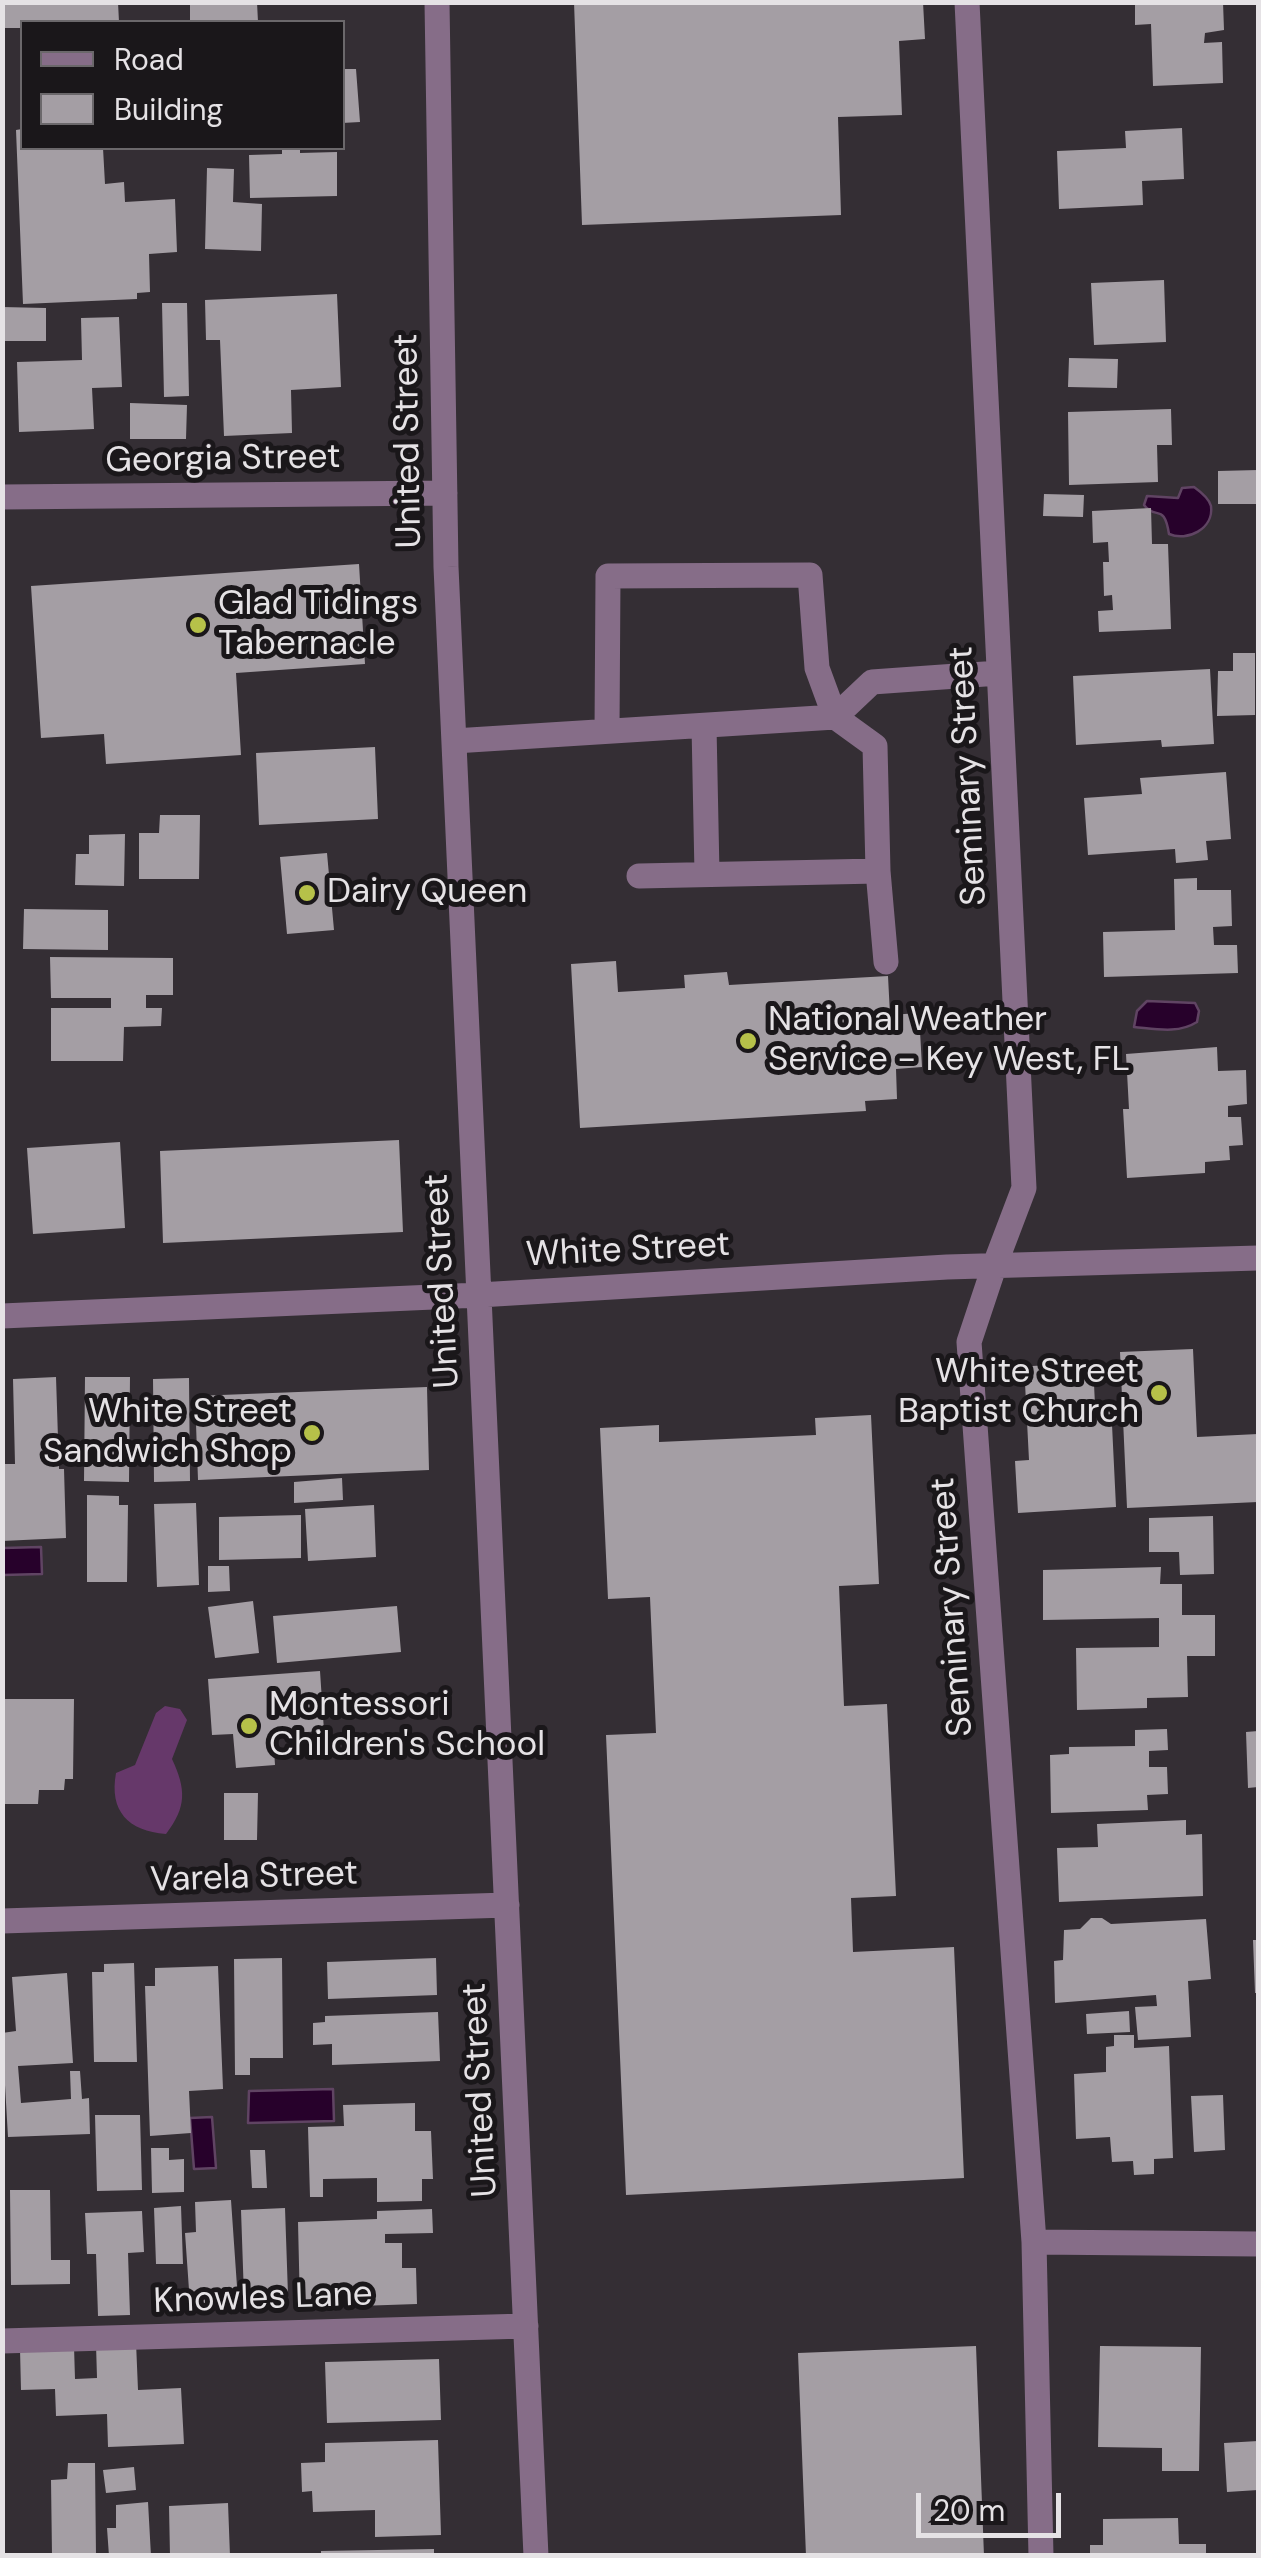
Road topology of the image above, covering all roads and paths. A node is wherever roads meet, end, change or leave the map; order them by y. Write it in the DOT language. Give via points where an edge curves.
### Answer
graph roads {
  1 [pos="437,2"];
  2 [pos="968,2"];
  3 [pos="444,493"];
  4 [pos="2,497"];
  5 [pos="999,674"];
  6 [pos="836,717"];
  7 [pos="704,726"];
  8 [pos="608,731"];
  9 [pos="454,741"];
  10 [pos="878,871"];
  11 [pos="707,874"];
  12 [pos="639,876"];
  13 [pos="886,962"];
  14 [pos="1258,1258"];
  15 [pos="994,1267"];
  16 [pos="479,1295"];
  17 [pos="2,1316"];
  18 [pos="507,1905"];
  19 [pos="2,1922"];
  20 [pos="1034,2242"];
  21 [pos="1258,2244"];
  22 [pos="526,2326"];
  23 [pos="2,2342"];
  24 [pos="536,2556"];
  25 [pos="1042,2556"];
  1 -- 3 [label="street, United Street"];
  2 -- 5 [label="street, Seminary Street"];
  3 -- 4 [label="street, Georgia Street"];
  3 -- 9 [label="street, United Street"];
  5 -- 6 [label="street" via="872,682"];
  5 -- 15 [label="street, Seminary Street" via="1024,1188"];
  6 -- 7 [label="street"];
  6 -- 8 [label="street" via="817,668 810,575 608,576"];
  6 -- 10 [label="street" via="875,746"];
  7 -- 8 [label="street"];
  7 -- 11 [label="street"];
  8 -- 9 [label="street"];
  9 -- 16 [label="street, United Street"];
  10 -- 11 [label="street"];
  10 -- 13 [label="street"];
  11 -- 12 [label="street"];
  14 -- 15 [label="street, White Street"];
  15 -- 16 [label="street, White Street"];
  15 -- 20 [label="street, Seminary Street" via="970,1342"];
  16 -- 17 [label="street, White Street"];
  16 -- 18 [label="street, United Street"];
  18 -- 19 [label="street, Varela Street"];
  18 -- 22 [label="street, United Street"];
  20 -- 21 [label="street"];
  20 -- 25 [label="street, Seminary Street"];
  22 -- 23 [label="street, Knowles Lane"];
  22 -- 24 [label="street, United Street"];
}
